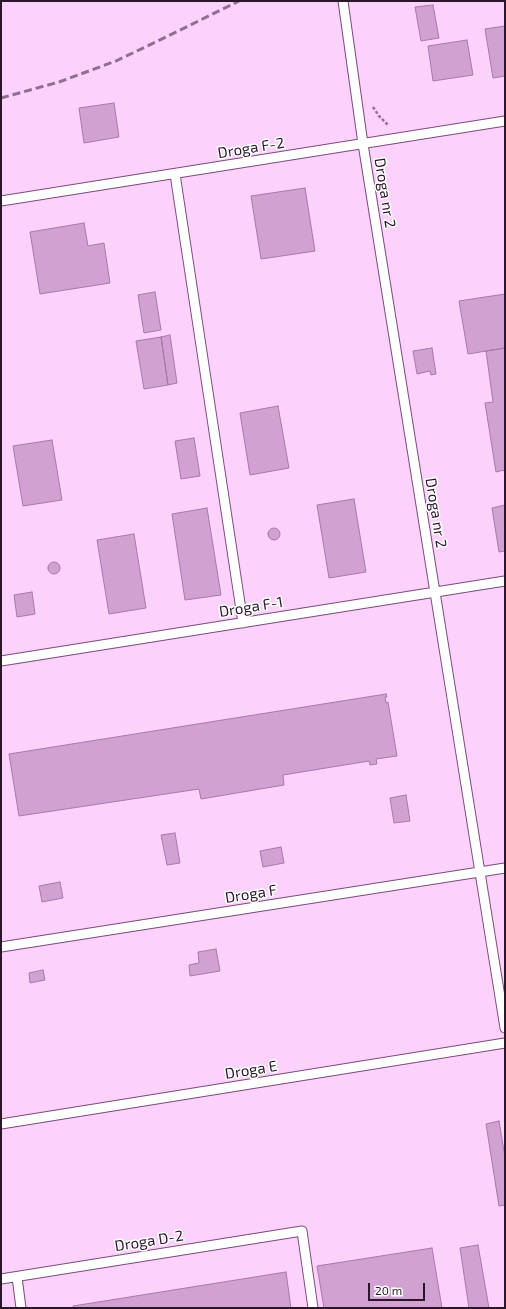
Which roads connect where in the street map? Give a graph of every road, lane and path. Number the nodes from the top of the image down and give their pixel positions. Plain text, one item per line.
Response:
1 (343, 1) edge
2 (505, 121) edge
3 (363, 144) junction
4 (175, 174) junction
5 (1, 201) edge
6 (505, 581) edge
7 (435, 592) junction
8 (243, 623) junction
9 (1, 661) edge
10 (505, 868) edge
11 (480, 872) junction
12 (1, 947) edge
13 (505, 1028) edge
14 (505, 1043) edge
15 (1, 1124) edge
16 (17, 1277) junction
17 (1, 1279) edge
18 (21, 1308) edge
19 (313, 1308) edge

1 - 3 lane, Droga nr 2
2 - 3 lane, Droga F-2
3 - 4 lane, Droga F-2
3 - 7 lane, Droga nr 2
4 - 5 lane, Droga F-2
4 - 8 lane
6 - 7 lane, Droga F-1
7 - 8 lane, Droga F-1
7 - 11 lane, Droga nr 2
8 - 9 lane, Droga F-1
10 - 11 lane, Droga F
11 - 12 lane, Droga F
11 - 13 lane, Droga nr 2
14 - 15 lane, Droga E
16 - 17 lane, Droga D-2
16 - 18 lane
16 - 19 lane, Droga D-2

